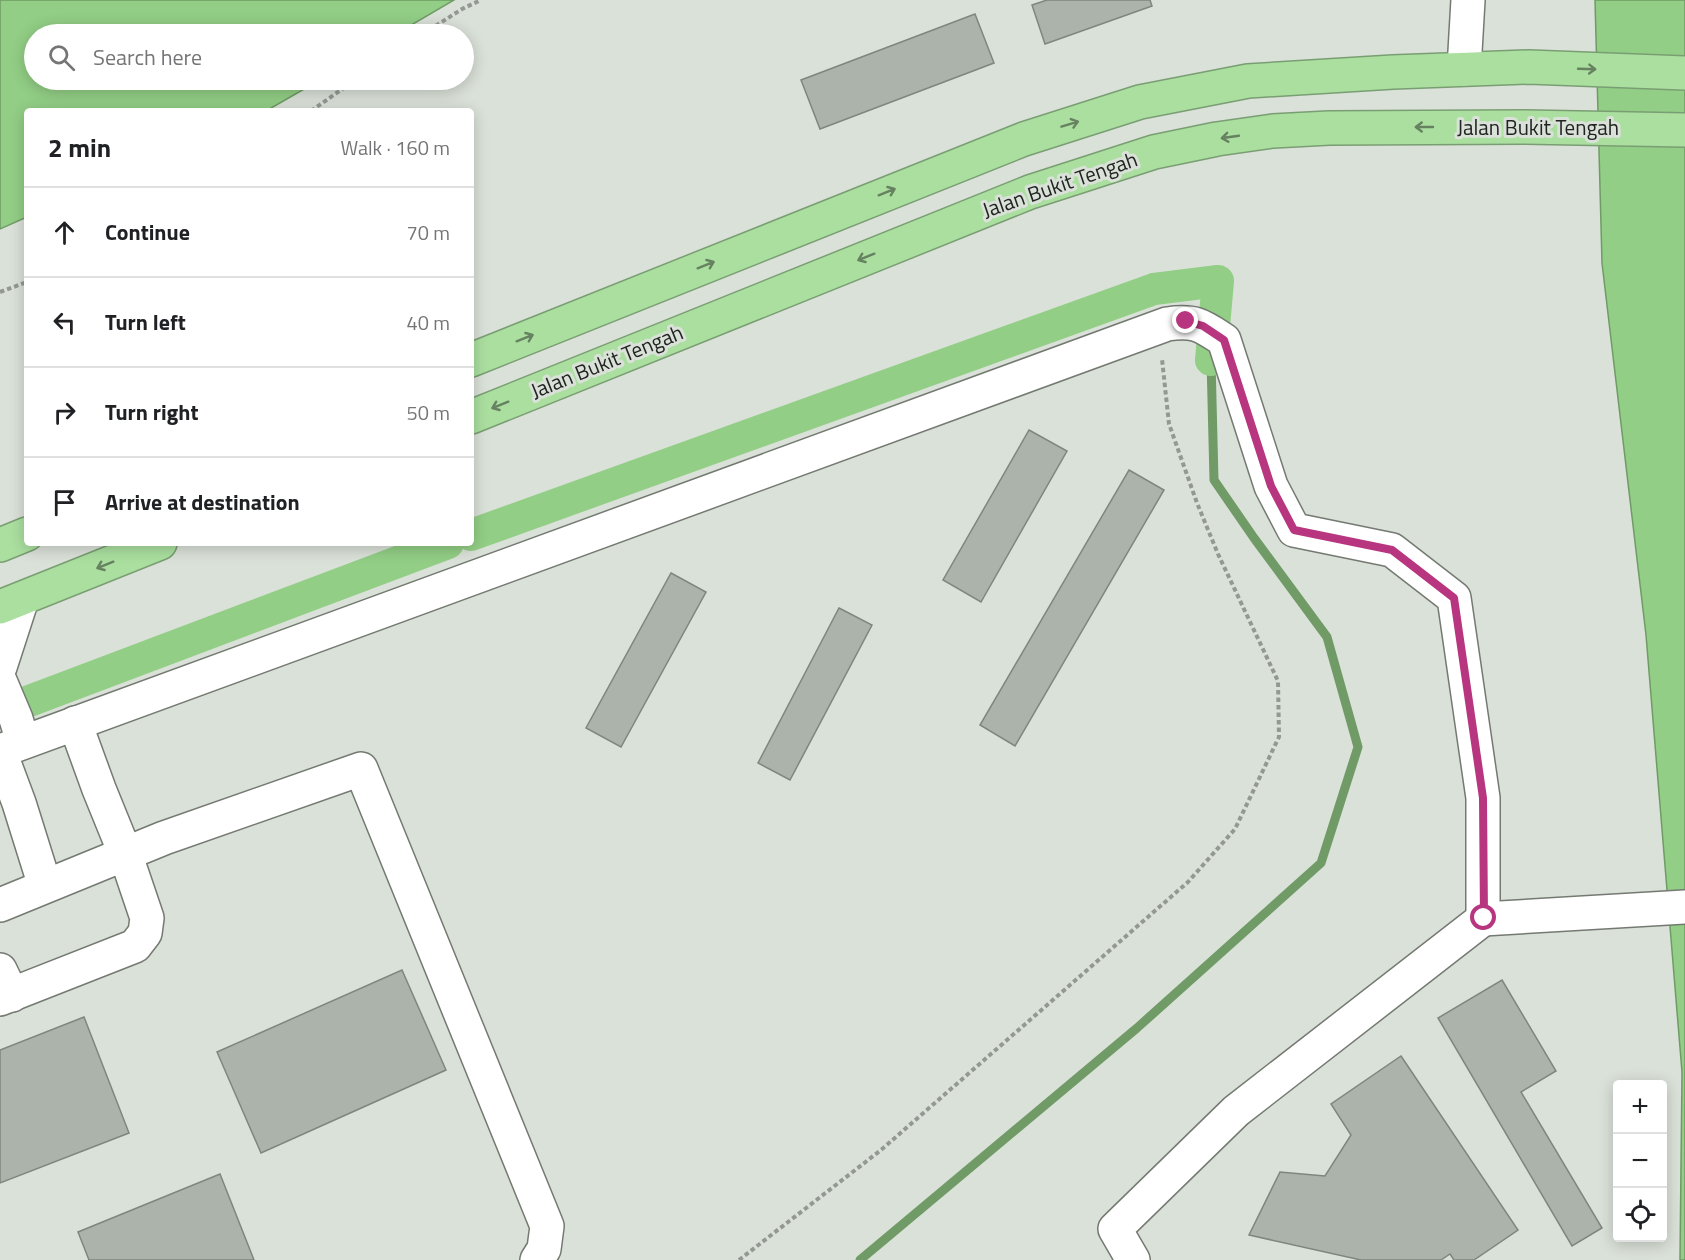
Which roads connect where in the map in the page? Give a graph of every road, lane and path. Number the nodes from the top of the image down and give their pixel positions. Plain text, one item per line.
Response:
1 (481, 0) edge
2 (1468, 0) edge
3 (439, 24) edge
4 (1464, 69) junction
5 (1685, 73) edge
6 (341, 90) edge
7 (315, 108) edge
8 (1685, 130) edge
9 (24, 283) edge
10 (0, 292) edge
11 (1159, 328) junction
12 (474, 359) edge
13 (474, 416) edge
14 (24, 535) edge
15 (0, 545) edge
16 (152, 546) edge
17 (11, 603) edge
18 (6, 714) edge
19 (75, 723) junction
20 (125, 853) junction
21 (45, 886) junction
22 (0, 905) edge
23 (1685, 907) edge
24 (1484, 918) junction
25 (4, 988) edge
26 (537, 1260) edge
27 (739, 1260) edge
28 (1133, 1260) edge

1 - 3 path
2 - 4 street
4 -> 5 highway
12 -> 4 highway
6 - 7 path
8 -> 13 highway, Jalan Bukit Tengah
9 - 10 path
11 - 19 street
11 - 24 street
11 - 27 path
14 - 15 highway
16 -> 17 highway
17 - 18 street
18 - 19 street
18 - 21 street
19 - 20 street
20 - 21 street
20 - 25 street
20 - 26 street
21 - 22 street
23 - 24 street
24 - 28 street

